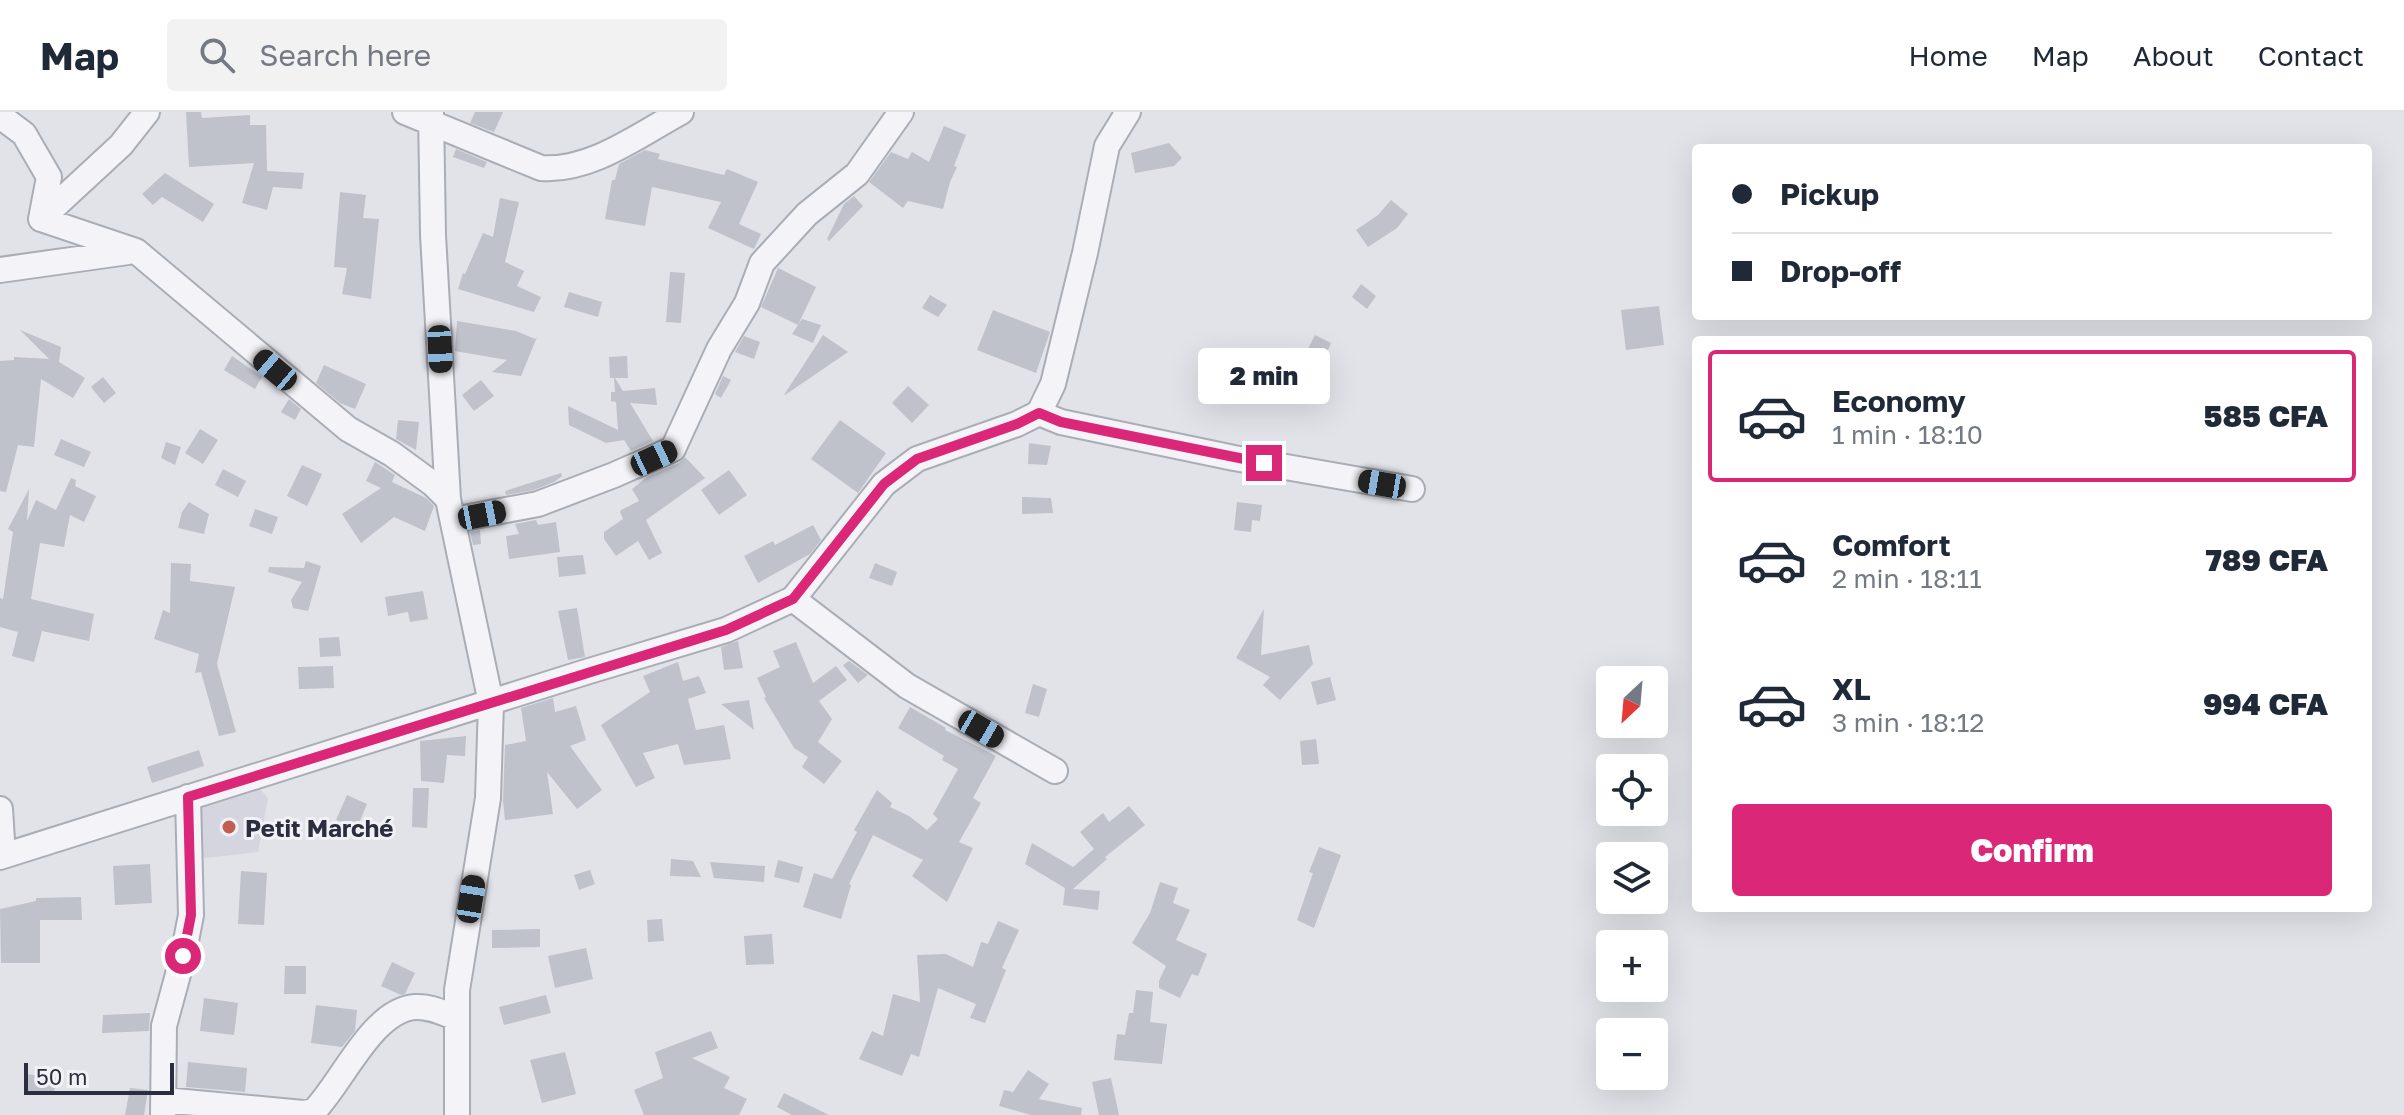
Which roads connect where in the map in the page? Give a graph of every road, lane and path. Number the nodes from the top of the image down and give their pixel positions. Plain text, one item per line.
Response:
1 (147, 112) edge
2 (405, 112) edge
3 (681, 112) edge
4 (901, 112) edge
5 (1128, 112) edge
6 (0, 116) edge
7 (431, 118) edge
8 (41, 219) junction
9 (136, 251) junction
10 (0, 270) edge
11 (1039, 413) junction
12 (1412, 489) dead end
13 (451, 510) junction
14 (793, 599) junction
15 (491, 703) junction
16 (1055, 771) dead end
17 (188, 797) junction
18 (0, 809) edge
19 (2, 857) edge
20 (457, 1018) junction
21 (164, 1108) edge
22 (303, 1114) edge
23 (457, 1115) edge

1 - 8 street
2 - 7 street
3 - 7 street
4 - 13 street
5 - 11 street
6 - 8 street
7 - 13 street
8 - 9 street
9 - 10 street
9 - 13 street
11 - 12 street
11 - 14 street
13 - 15 street
14 - 15 street
14 - 16 street
15 - 17 street
15 - 20 street
17 - 19 street
17 - 21 street
18 - 19 street
20 - 22 street
20 - 23 street
21 - 22 street

